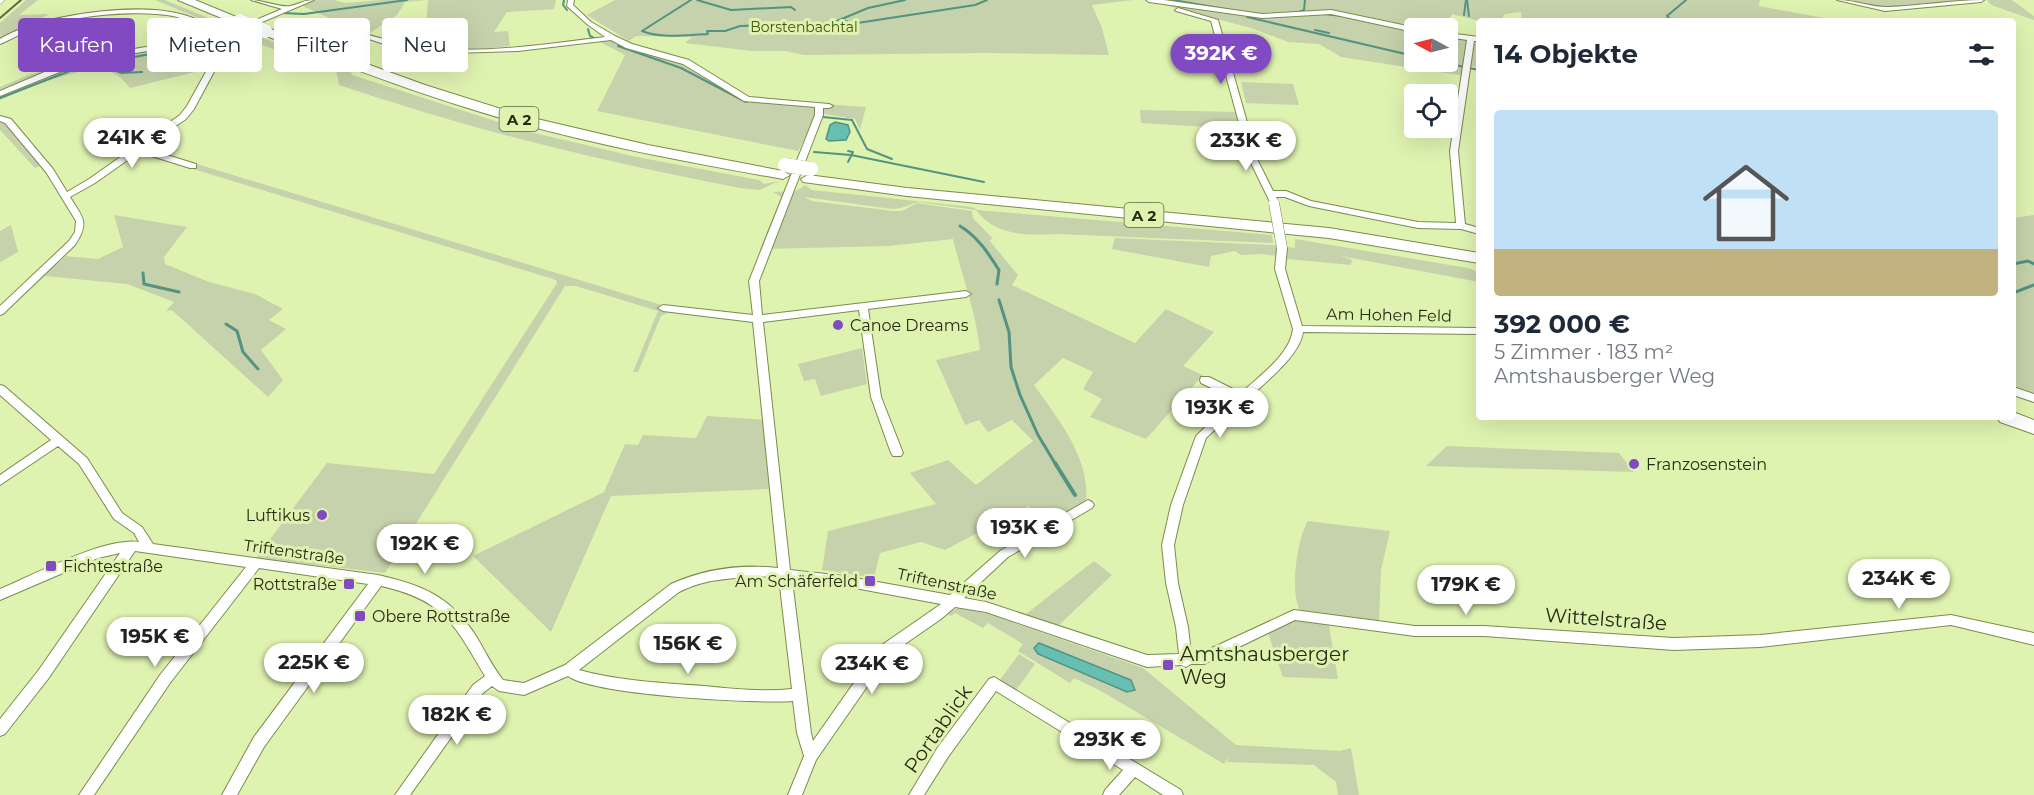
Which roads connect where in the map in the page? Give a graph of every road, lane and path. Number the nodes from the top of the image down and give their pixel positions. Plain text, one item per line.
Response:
1 (184, 0) edge
2 (212, 0) edge
3 (254, 0) edge
4 (311, 0) edge
5 (571, 0) edge
6 (1149, 0) edge
7 (1840, 0) edge
8 (1981, 0) edge
9 (289, 9) junction
10 (181, 18) edge
11 (262, 21) edge
12 (271, 27) junction
13 (1404, 28) edge
14 (1458, 37) edge
15 (370, 38) edge
16 (612, 38) junction
17 (1473, 40) edge
18 (0, 42) edge
19 (147, 50) edge
20 (208, 72) edge
21 (0, 94) edge
22 (0, 118) edge
23 (1222, 129) dead end
24 (1247, 133) junction
25 (138, 149) junction
26 (193, 166) dead end
27 (809, 174) junction
28 (65, 196) junction
29 (1272, 198) junction
30 (1461, 226) junction
31 (1476, 230) edge
32 (1476, 247) edge
33 (1476, 258) edge
34 (966, 294) dead end
35 (863, 306) junction
36 (663, 308) dead end
37 (0, 312) edge
38 (759, 319) junction
39 (1298, 329) junction
40 (1476, 331) edge
41 (1205, 380) dead end
42 (0, 389) edge
43 (2016, 392) edge
44 (2034, 398) edge
45 (1244, 399) junction
46 (2016, 407) edge
47 (2034, 414) edge
48 (2014, 420) edge
49 (2034, 427) edge
50 (58, 440) junction
51 (897, 453) dead end
52 (0, 481) edge
53 (1088, 505) dead end
54 (132, 546) junction
55 (148, 546) junction
56 (255, 564) junction
57 (786, 572) junction
58 (378, 580) junction
59 (0, 595) edge
60 (955, 600) junction
61 (2034, 639) edge
62 (1147, 661) joint
63 (1186, 661) junction
64 (570, 669) junction
65 (493, 677) junction
66 (799, 694) junction
67 (0, 730) edge
68 (811, 756) junction
69 (1133, 769) junction
70 (86, 795) edge
71 (229, 795) edge
72 (402, 795) edge
73 (795, 795) edge
74 (916, 795) edge
75 (1110, 795) edge
76 (1176, 795) edge

1 - 12 highway, A 2, bridge
2 - 12 highway, A 2
3 - 9 street
4 - 9 street
5 - 16 street
6 - 13 street
6 - 24 street
7 - 8 street
9 - 11 street
10 - 18 street
12 - 27 highway, A 2
14 - 17 street
15 - 16 street
16 - 38 street
17 - 30 street
19 - 21 street
20 - 25 street
22 - 28 street
23 - 24 street
24 - 29 street
25 - 26 street
25 - 28 street
27 - 32 highway, A 2
27 - 33 highway, A 2
28 - 37 street
29 - 30 street
29 - 39 street, bridge
30 - 31 street
34 - 35 street
35 - 38 street
35 - 51 street
36 - 38 street
38 - 57 street
39 - 40 street, Am Hohen Feld
39 - 45 street
41 - 45 street
42 - 50 street
43 - 44 street
45 - 63 street
46 - 47 highway
48 - 49 highway
50 - 52 street
50 - 55 street
53 - 60 street
54 - 55 street, Triftenstraße
54 - 59 street, Triftenstraße
54 - 67 street
55 - 56 street, Triftenstraße
56 - 58 street, Triftenstraße
56 - 70 street
57 - 60 street, Triftenstraße
57 - 64 street, Triftenstraße
57 - 66 street
58 - 65 street, Triftenstraße
58 - 71 street
60 - 62 street, Triftenstraße
60 - 68 street
61 - 63 street, Wittelstraße
62 - 63 street, Wittelstraße
64 - 65 street, Triftenstraße
64 - 66 street
65 - 72 street
66 - 68 street
68 - 73 street
69 - 74 street, Portablick
69 - 75 street
69 - 76 street, Portablick

